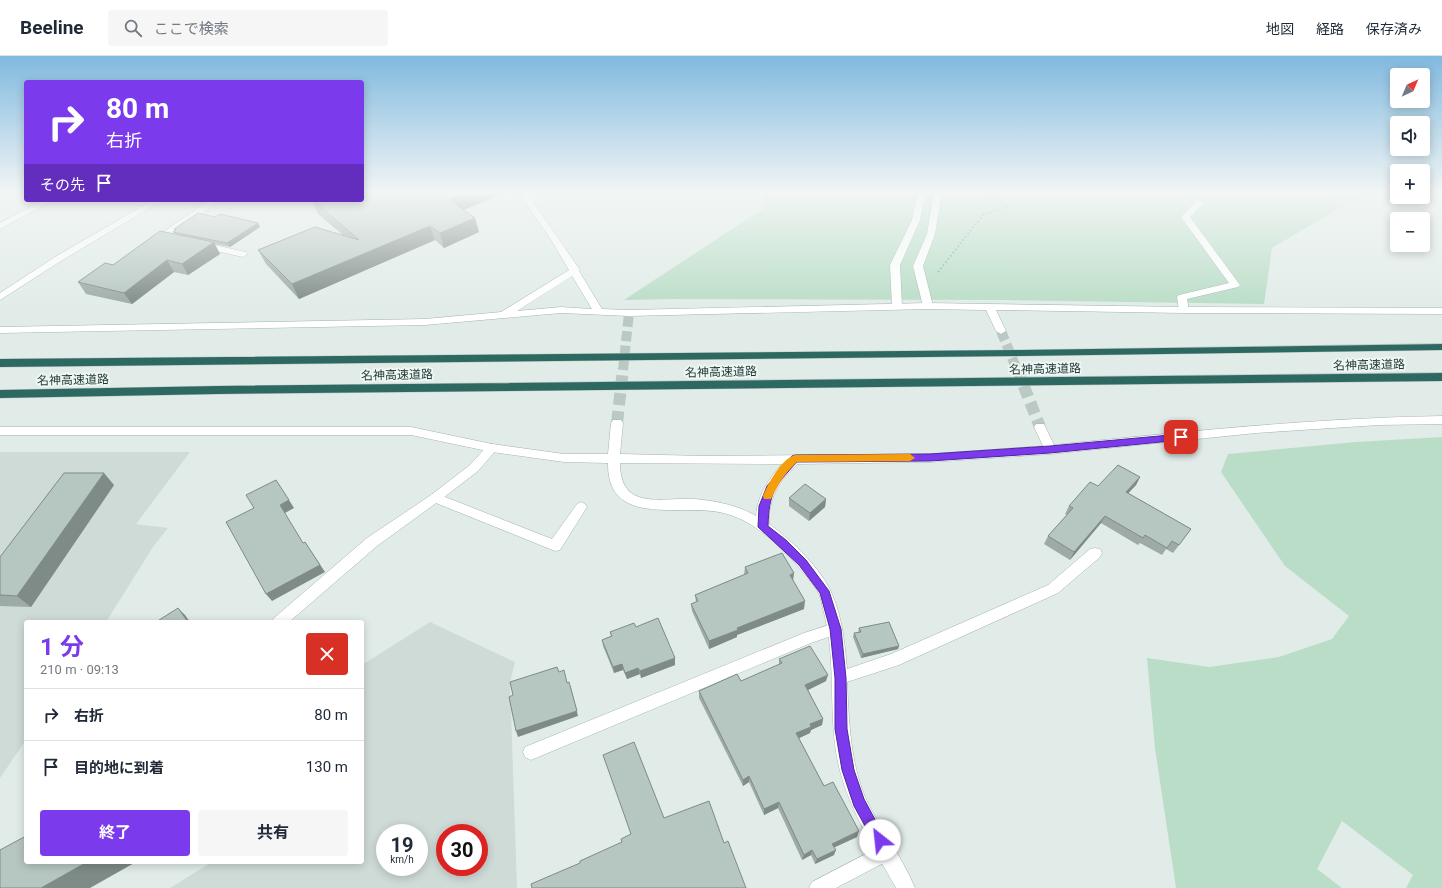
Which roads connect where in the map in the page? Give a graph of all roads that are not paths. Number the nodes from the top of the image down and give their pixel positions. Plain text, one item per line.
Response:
1 (106, 231) edge
2 (171, 231) edge
3 (548, 231) edge
4 (911, 231) edge
5 (931, 231) edge
6 (1195, 231) edge
7 (177, 240) edge
8 (191, 243) edge
9 (243, 254) dead end
10 (575, 270) junction
11 (0, 297) edge
12 (897, 306) junction
13 (928, 306) junction
14 (990, 308) junction
15 (1184, 310) junction
16 (1442, 311) edge
17 (600, 312) junction
18 (502, 316) junction
19 (0, 330) edge
20 (1001, 331) tunnel mouth
21 (1442, 347) edge
22 (0, 363) edge
23 (1442, 378) edge
24 (0, 394) edge
25 (1442, 420) edge
26 (617, 422) tunnel mouth
27 (1040, 427) tunnel mouth
28 (0, 431) edge
29 (492, 448) junction
30 (1050, 450) junction
31 (615, 458) junction
32 (795, 458) junction
33 (435, 498) junction
34 (581, 507) dead end
35 (763, 527) junction
36 (1095, 553) dead end
37 (281, 620) edge
38 (835, 629) junction
39 (840, 678) junction
40 (531, 752) dead end
41 (887, 852) junction
42 (818, 888) edge
43 (906, 888) edge

1 - 11 street
2 - 7 street
3 - 10 street
4 - 12 street
5 - 13 street
6 - 15 street
8 - 9 street
10 - 17 street
10 - 18 street
12 - 13 street
12 - 17 street
13 - 14 street
14 - 15 street
14 - 20 street
15 - 16 street
17 - 18 street
18 - 19 street
21 - 22 highway, 名神高速道路
23 - 24 highway, 名神高速道路
25 - 30 street
26 - 31 street
27 - 30 street
28 - 29 street
29 - 31 street
29 - 33 street
30 - 32 street
31 - 32 street
31 - 35 street
32 - 35 street
33 - 34 street
33 - 37 street
35 - 38 street
36 - 39 street
38 - 39 street
38 - 40 street
39 - 41 street
41 - 42 street
41 - 43 street

